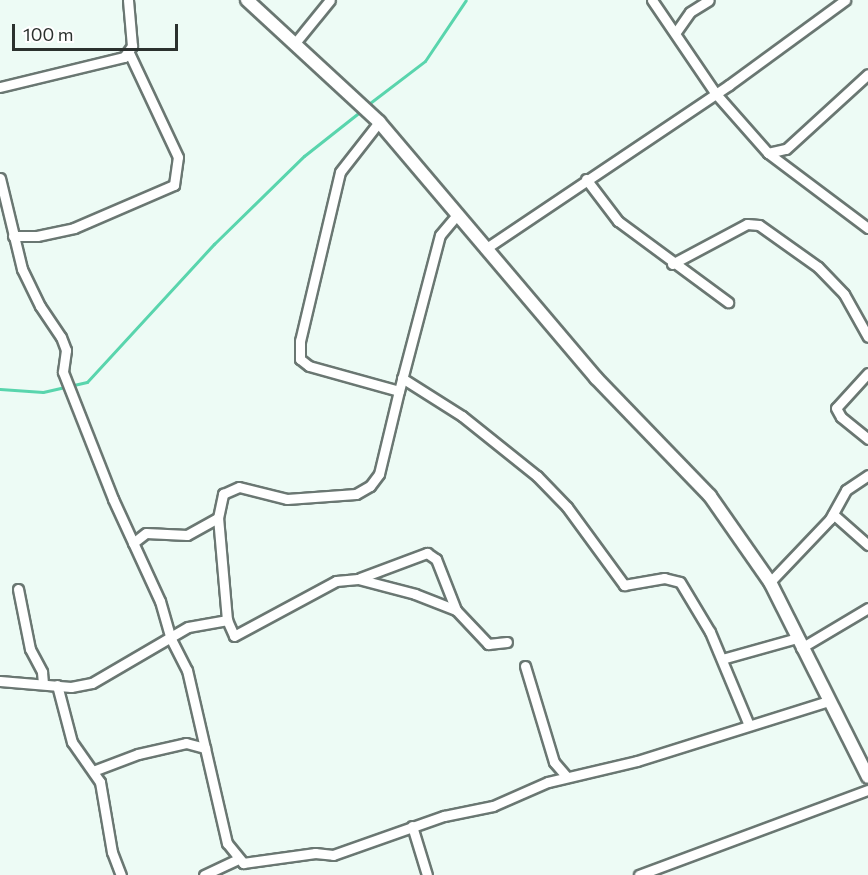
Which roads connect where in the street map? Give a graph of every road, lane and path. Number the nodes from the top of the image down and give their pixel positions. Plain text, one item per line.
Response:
1 (128, 0) edge
2 (247, 0) edge
3 (330, 0) edge
4 (652, 0) edge
5 (709, 0) edge
6 (845, 0) edge
7 (676, 32) junction
8 (296, 43) junction
9 (129, 53) junction
10 (868, 74) edge
11 (0, 87) edge
12 (716, 94) junction
13 (375, 118) junction
14 (768, 153) junction
15 (0, 178) edge
16 (586, 178) junction
17 (457, 215) junction
18 (11, 225) junction
19 (0, 227) edge
20 (868, 228) edge
21 (13, 236) junction
22 (485, 249) junction
23 (672, 264) junction
24 (728, 302) dead end
25 (868, 337) edge
26 (868, 373) edge
27 (402, 378) junction
28 (399, 391) junction
29 (868, 439) edge
30 (868, 475) edge
31 (832, 514) junction
32 (218, 518) junction
33 (133, 543) junction
34 (868, 545) edge
35 (358, 579) junction
36 (770, 582) junction
37 (18, 589) dead end
38 (868, 608) edge
39 (456, 609) junction
40 (227, 620) junction
41 (170, 637) junction
42 (507, 642) dead end
43 (799, 643) junction
44 (722, 659) junction
45 (525, 666) dead end
46 (0, 681) edge
47 (43, 683) junction
48 (57, 685) junction
49 (829, 701) junction
50 (748, 723) junction
51 (205, 748) junction
52 (93, 771) junction
53 (567, 777) junction
54 (868, 777) edge
55 (868, 790) edge
56 (412, 826) junction
57 (238, 859) junction
58 (121, 875) edge
59 (204, 875) edge
60 (427, 875) edge
61 (639, 875) edge

1 - 9 street
2 - 8 street
3 - 8 street
4 - 7 street
5 - 7 street
6 - 12 street
7 - 12 street
8 - 13 street
9 - 11 street
9 - 21 street
10 - 14 street
12 - 14 street
12 - 16 street
13 - 17 street
13 - 28 street
14 - 20 street
15 - 18 street
16 - 22 street
16 - 23 street
17 - 22 street
17 - 27 street
18 - 19 street
18 - 21 street
21 - 33 street
22 - 36 street
23 - 24 street
23 - 25 street
26 - 29 street
27 - 28 street
27 - 44 street
28 - 32 street
30 - 31 street
31 - 34 street
31 - 36 street
32 - 33 street
32 - 40 street
33 - 41 street
35 - 39 street
35 - 39 street
35 - 40 street
36 - 43 street
37 - 47 street
38 - 43 street
39 - 42 street
40 - 41 street
41 - 48 street
41 - 51 street
43 - 44 street
43 - 49 street
44 - 50 street
45 - 53 street
46 - 47 street
47 - 48 street
48 - 52 street
49 - 50 street
49 - 54 street
50 - 53 street
51 - 52 street
51 - 57 street
52 - 58 street
53 - 56 street
55 - 61 street
56 - 57 street
56 - 60 street
57 - 59 street

